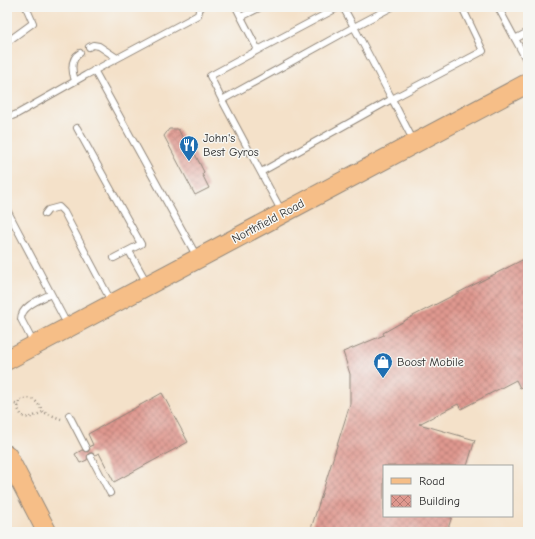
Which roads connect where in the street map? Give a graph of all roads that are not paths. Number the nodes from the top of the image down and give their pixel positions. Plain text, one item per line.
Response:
1 (26, 7) edge
2 (200, 7) edge
3 (236, 7) edge
4 (261, 7) edge
5 (338, 7) edge
6 (343, 7) edge
7 (392, 7) edge
8 (462, 7) edge
9 (498, 7) edge
10 (241, 17) junction
11 (354, 27) junction
12 (528, 32) edge
13 (515, 39) junction
14 (7, 42) edge
15 (89, 47) dead end
16 (258, 50) junction
17 (80, 53) dead end
18 (117, 58) junction
19 (528, 64) edge
20 (94, 70) junction
21 (75, 82) junction
22 (528, 83) edge
23 (392, 99) junction
24 (222, 100) junction
25 (7, 118) edge
26 (77, 128) dead end
27 (414, 143) junction
28 (261, 172) junction
29 (7, 210) edge
30 (45, 214) dead end
31 (283, 214) junction
32 (129, 250) junction
33 (114, 258) dead end
34 (198, 258) junction
35 (147, 285) junction
36 (51, 294) junction
37 (113, 304) junction
38 (68, 327) junction
39 (34, 345) junction
40 (7, 360) edge
41 (69, 415) dead end
42 (86, 448) dead end
43 (7, 455) edge
44 (91, 457) dead end
45 (110, 493) dead end
46 (47, 532) edge

1 - 14 lane
2 - 18 lane
3 - 10 lane
4 - 10 lane
5 - 16 lane
6 - 11 lane
7 - 11 lane
8 - 23 lane
9 - 13 lane
10 - 16 lane
11 - 23 lane
11 - 24 lane
12 - 13 lane
13 - 19 lane
15 - 18 lane
16 - 24 lane
17 - 21 lane
18 - 20 lane
20 - 21 lane
20 - 34 lane
21 - 25 lane
22 - 27 main road, Northfield Road
23 - 27 lane
23 - 28 lane
24 - 28 lane
26 - 32 lane
27 - 31 main road, Northfield Road
28 - 31 lane
29 - 36 lane
30 - 37 lane
31 - 34 main road, Northfield Road
32 - 33 lane
32 - 35 lane
34 - 35 main road, Northfield Road
35 - 37 main road, Northfield Road
36 - 38 lane
36 - 39 lane
37 - 38 main road, Northfield Road
38 - 39 main road, Northfield Road
39 - 40 main road, Northfield Road
41 - 42 lane
43 - 46 main road
44 - 45 lane

